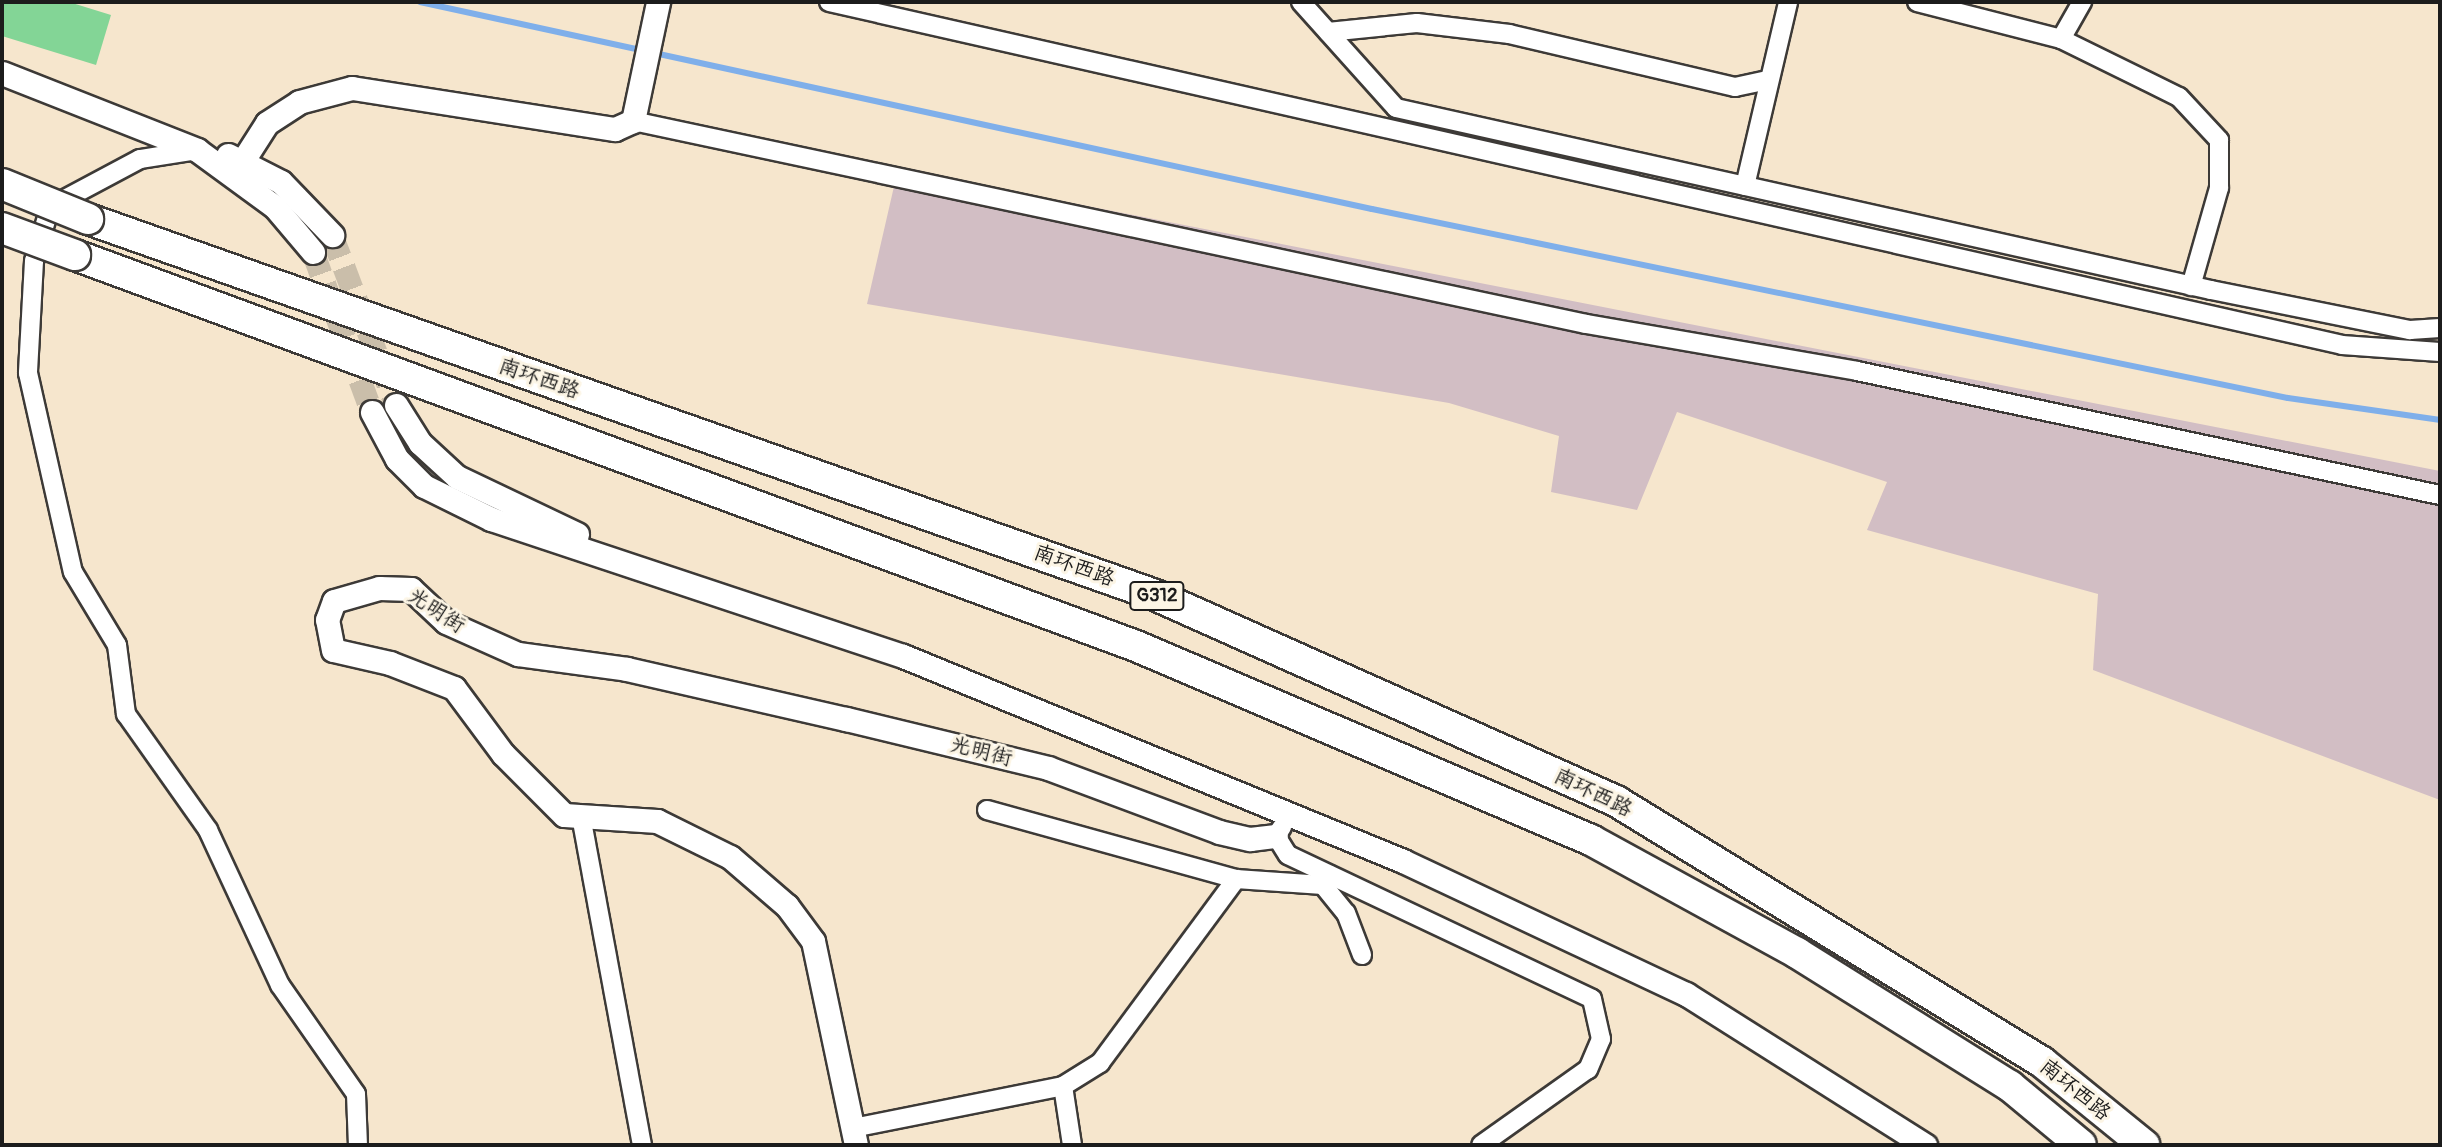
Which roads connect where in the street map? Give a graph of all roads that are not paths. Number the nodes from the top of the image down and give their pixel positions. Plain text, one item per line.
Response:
1 (659, 2) edge
2 (829, 2) edge
3 (1301, 2) edge
4 (1788, 2) edge
5 (1917, 2) edge
6 (2082, 2) edge
7 (1328, 32) junction
8 (2062, 39) junction
9 (2, 73) edge
10 (1767, 80) junction
11 (635, 113) junction
12 (197, 150) junction
13 (239, 165) junction
14 (2, 184) edge
15 (1745, 186) junction
16 (2, 228) edge
17 (332, 235) tunnel mouth
18 (313, 252) tunnel mouth
19 (2191, 286) junction
20 (2440, 328) edge
21 (2440, 352) edge
22 (396, 405) tunnel mouth
23 (372, 412) tunnel mouth
24 (2440, 495) edge
25 (718, 596) junction
26 (987, 810) dead end
27 (1289, 815) junction
28 (582, 816) junction
29 (1276, 836) junction
30 (1236, 879) junction
31 (1326, 880) junction
32 (1362, 955) dead end
33 (1063, 1086) junction
34 (855, 1136) edge
35 (358, 1145) edge
36 (642, 1145) edge
37 (1072, 1145) edge
38 (1481, 1145) edge
39 (1925, 1145) edge
40 (2081, 1145) edge
41 (2144, 1145) edge

1 - 11 street
2 - 21 street
3 - 7 street
4 - 10 street
5 - 8 street
6 - 8 street
7 - 10 street
7 - 15 street
8 - 19 street
9 - 12 street
10 - 15 street
11 - 13 street
11 - 24 street
12 - 13 street
12 - 35 street
13 - 17 street
13 - 18 street
14 - 41 highway, 南环西路 / G312, bridge
15 - 19 street
16 - 40 highway, 南环西路 / G312, bridge
19 - 20 street
22 - 25 street
23 - 25 street
25 - 27 street
26 - 30 street
27 - 29 street
27 - 39 street
28 - 29 street, 光明街
28 - 34 street, 光明街
28 - 36 street
29 - 31 street
30 - 31 street
30 - 33 street
31 - 32 street
31 - 38 street
33 - 34 street
33 - 37 street

